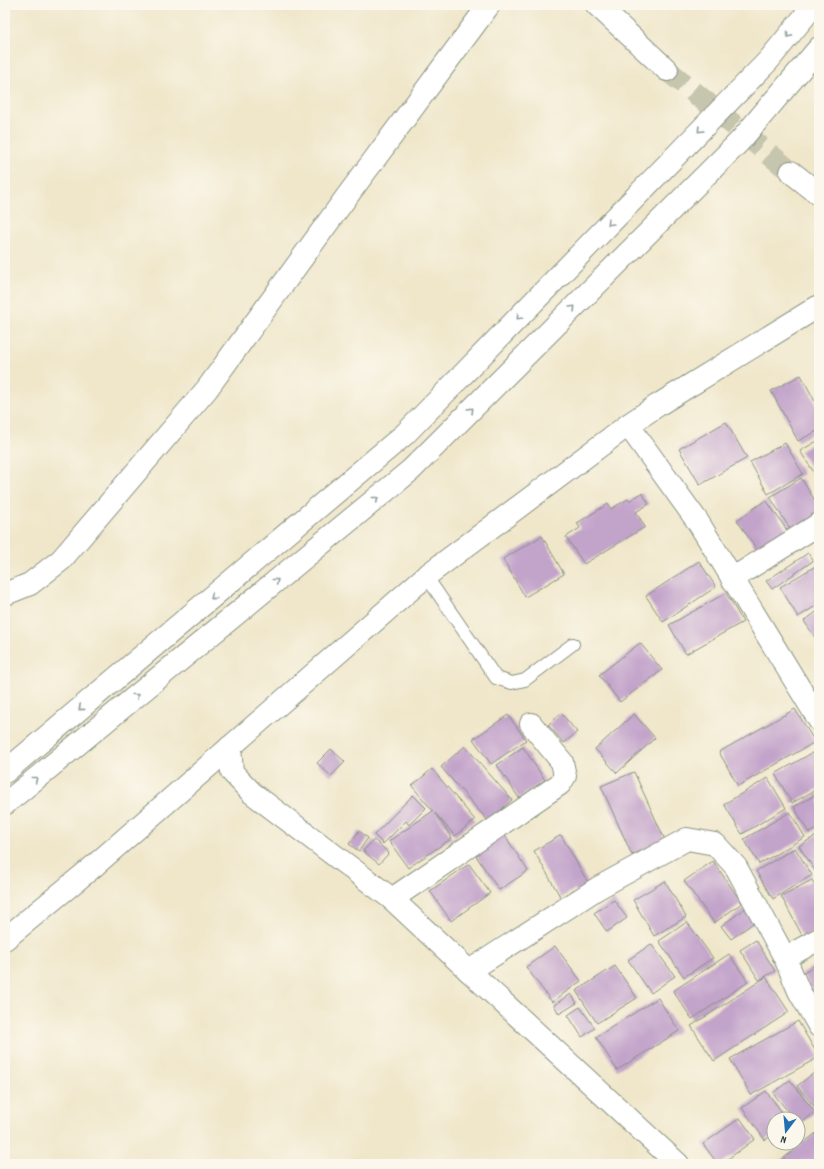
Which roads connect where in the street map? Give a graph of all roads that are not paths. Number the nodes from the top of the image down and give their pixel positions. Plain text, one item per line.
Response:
1 (489, 5) edge
2 (597, 5) edge
3 (814, 5) edge
4 (819, 48) edge
5 (667, 70) tunnel mouth
6 (791, 172) tunnel mouth
7 (819, 194) edge
8 (819, 306) edge
9 (628, 425) junction
10 (819, 524) edge
11 (426, 576) junction
12 (732, 579) junction
13 (5, 594) edge
14 (573, 644) dead end
15 (819, 720) edge
16 (531, 724) dead end
17 (230, 747) junction
18 (5, 772) edge
19 (5, 804) edge
20 (392, 899) junction
21 (5, 939) edge
22 (819, 939) edge
23 (785, 958) junction
24 (469, 971) junction
25 (819, 1026) edge
26 (678, 1164) edge

1 - 13 main road
2 - 5 main road
3 -> 18 main road
19 -> 4 main road
6 - 7 main road
8 - 9 main road
9 - 11 main road
9 - 12 main road
10 - 12 main road
11 - 14 lane
11 - 17 main road
12 - 15 main road
16 - 20 main road
17 - 20 main road
17 - 21 main road
20 - 24 main road
22 - 23 main road
23 - 24 main road
23 - 25 main road
24 - 26 main road

